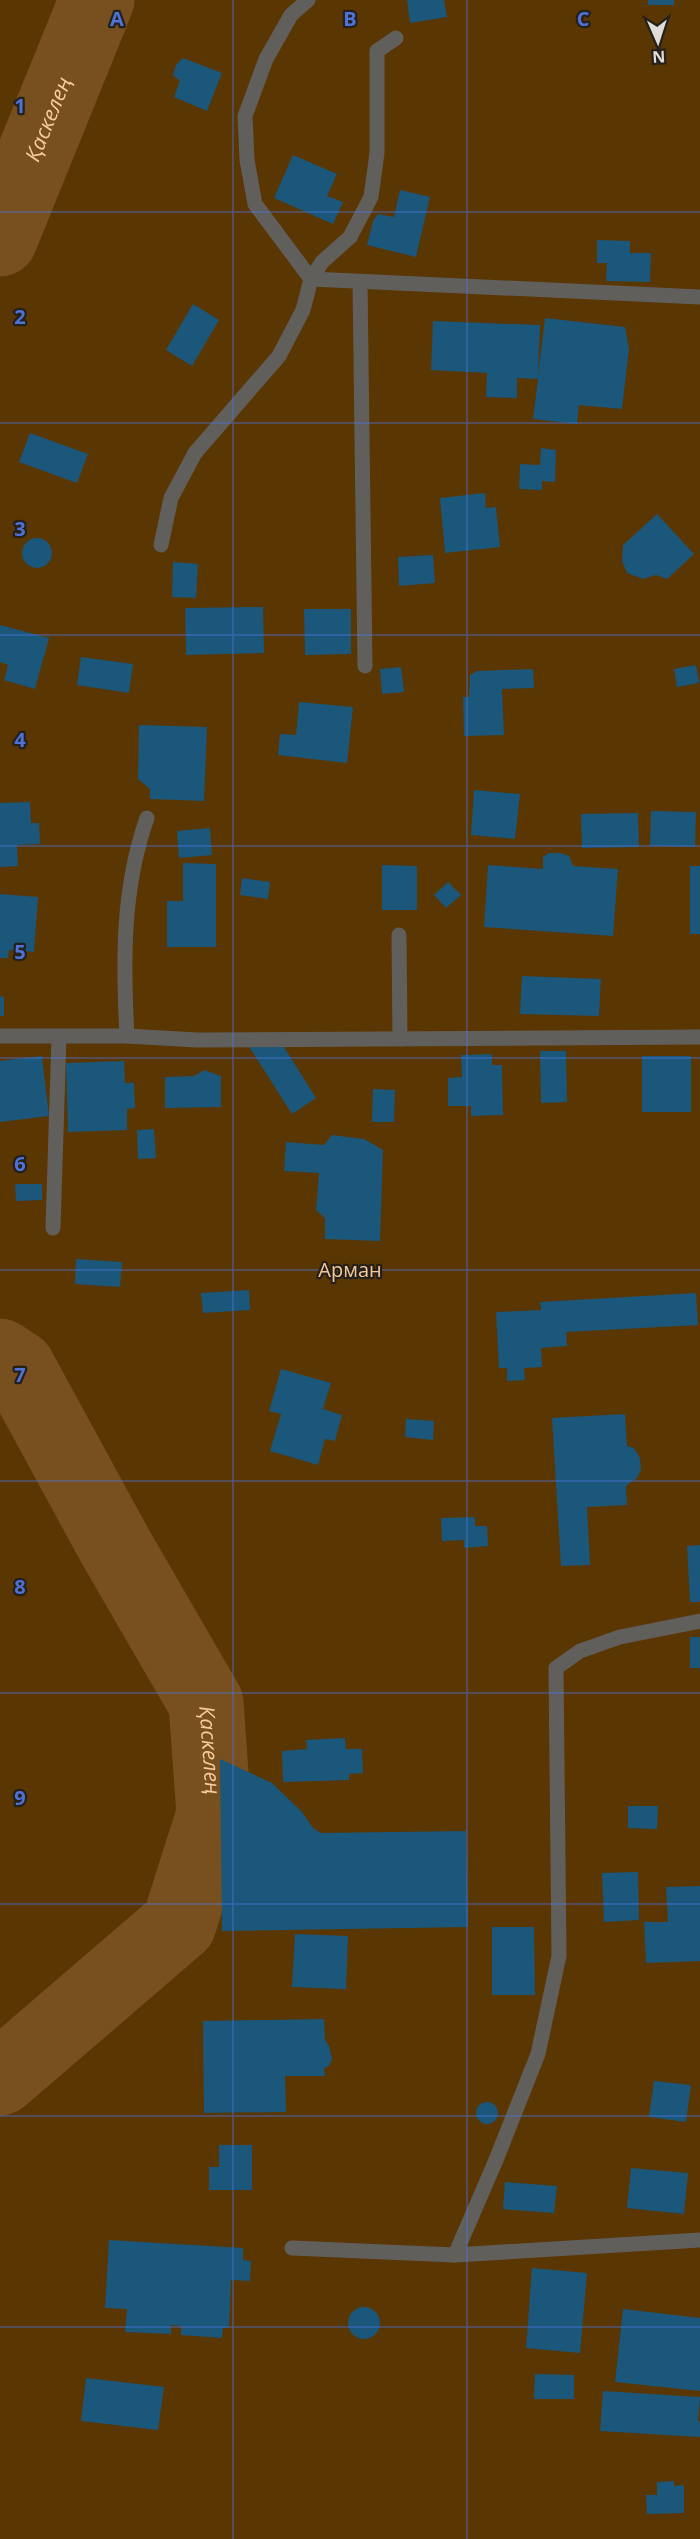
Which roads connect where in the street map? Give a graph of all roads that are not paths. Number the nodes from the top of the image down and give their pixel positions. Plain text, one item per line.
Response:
1 (308, 0) edge
2 (396, 38) dead end
3 (311, 279) junction
4 (360, 282) junction
5 (700, 297) edge
6 (161, 545) dead end
7 (365, 666) dead end
8 (147, 818) dead end
9 (399, 935) dead end
10 (0, 1036) edge
11 (58, 1036) junction
12 (127, 1036) junction
13 (700, 1037) edge
14 (400, 1039) junction
15 (53, 1228) dead end
16 (700, 1621) edge
17 (700, 2240) edge
18 (292, 2248) dead end
19 (454, 2255) junction

1 - 3 street
2 - 3 street
3 - 4 street
3 - 6 street
4 - 5 street
4 - 7 street
8 - 12 street
9 - 14 street
10 - 11 street
11 - 12 street
11 - 15 street
12 - 14 street
13 - 14 street
16 - 19 street
17 - 19 street
18 - 19 street

